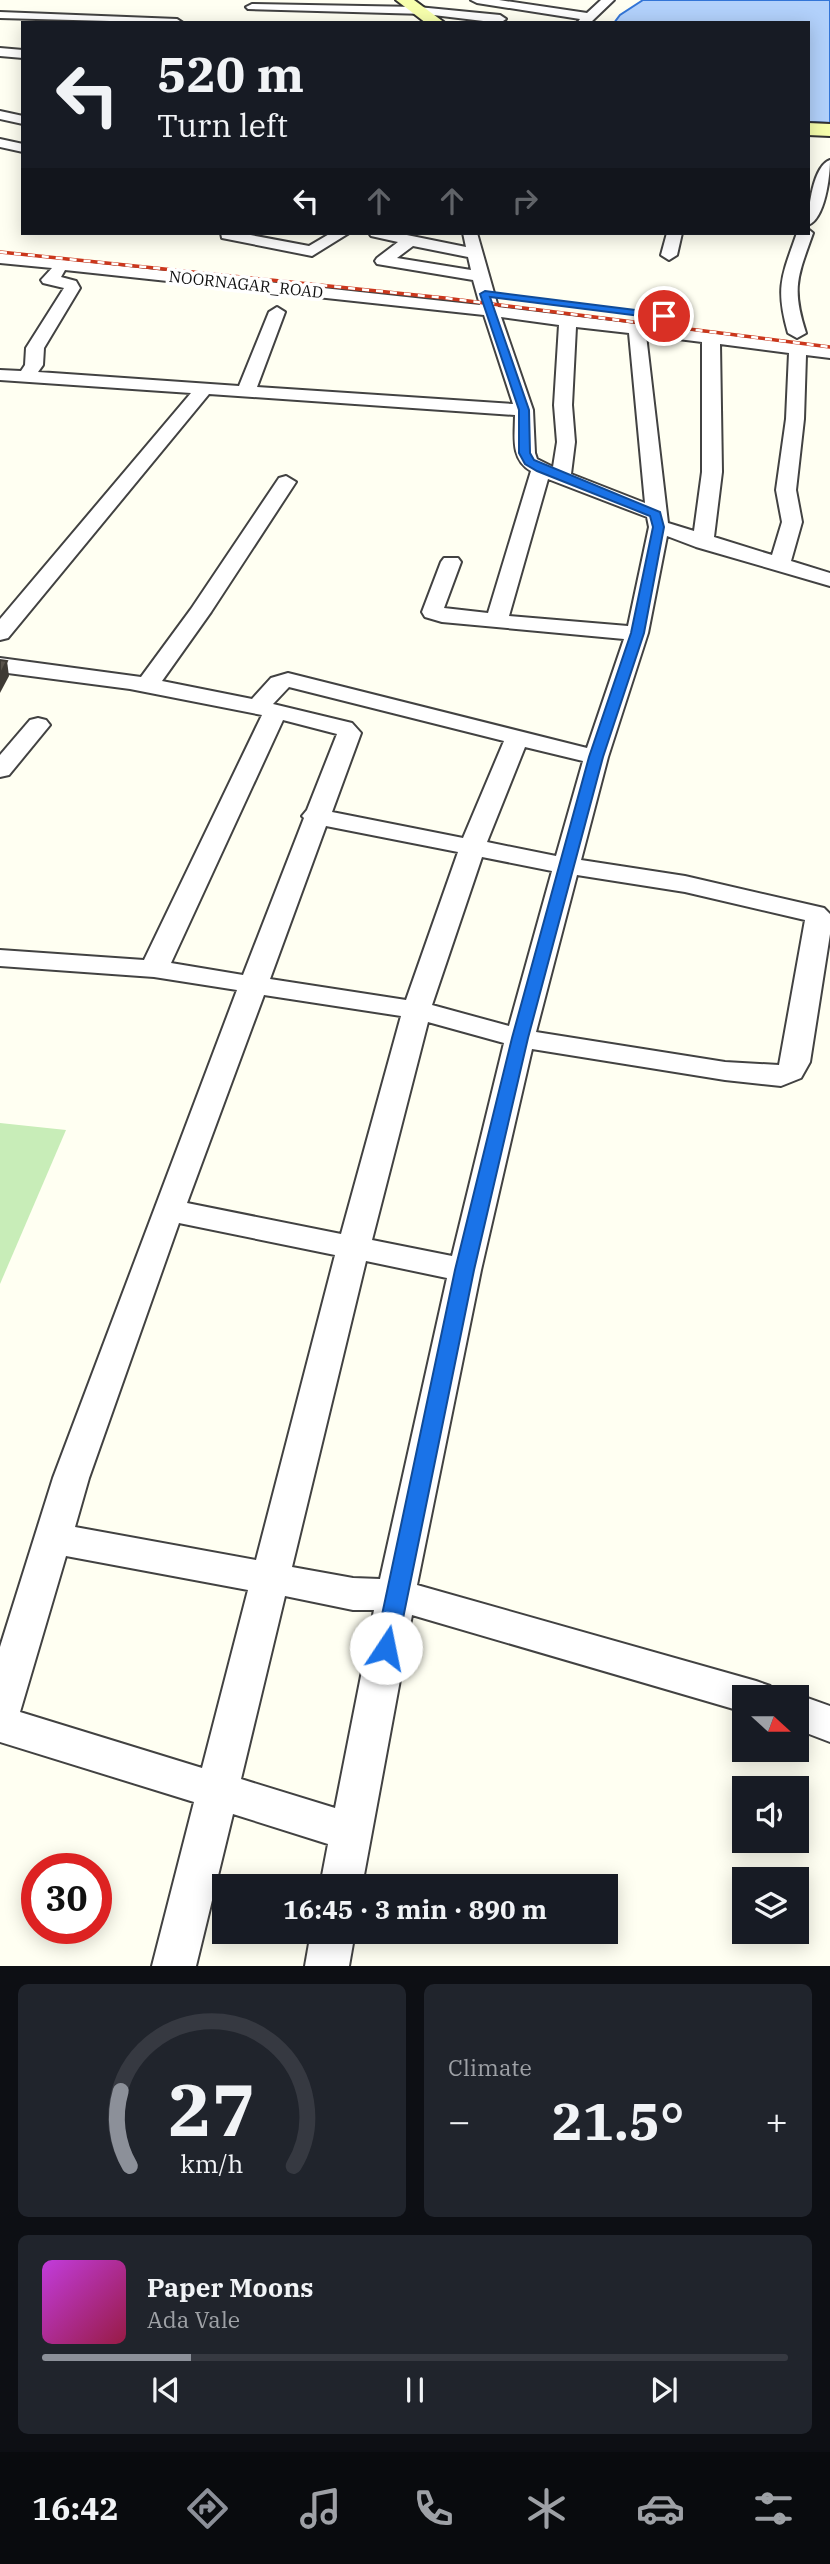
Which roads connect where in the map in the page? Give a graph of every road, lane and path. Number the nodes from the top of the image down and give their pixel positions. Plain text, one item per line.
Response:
1 (261, 0) edge
2 (316, 0) edge
3 (477, 0) edge
4 (600, 2) edge
5 (413, 6) edge
6 (0, 15) edge
7 (585, 20) edge
8 (133, 21) edge
9 (434, 21) edge
10 (511, 21) dead end
11 (0, 40) edge
12 (21, 41) edge
13 (0, 51) edge
14 (21, 54) edge
15 (0, 115) edge
16 (21, 120) edge
17 (810, 129) edge
18 (830, 130) edge
19 (0, 143) edge
20 (21, 148) edge
21 (830, 163) edge
22 (810, 216) edge
23 (228, 235) edge
24 (338, 235) edge
25 (386, 235) edge
26 (470, 235) edge
27 (674, 235) edge
28 (804, 235) edge
29 (411, 240) junction
30 (0, 243) edge
31 (82, 251) junction
32 (475, 254) junction
33 (669, 256) dead end
34 (0, 258) edge
35 (65, 265) junction
36 (274, 271) dead end
37 (337, 278) dead end
38 (486, 294) junction
39 (277, 312) dead end
40 (568, 322) junction
41 (638, 331) junction
42 (830, 337) edge
43 (711, 338) junction
44 (797, 341) junction
45 (830, 353) edge
46 (0, 375) edge
47 (26, 376) junction
48 (205, 388) junction
49 (246, 391) junction
50 (524, 410) junction
51 (541, 469) junction
52 (561, 477) junction
53 (286, 482) dead end
54 (657, 521) junction
55 (703, 543) junction
56 (451, 562) dead end
57 (780, 565) junction
58 (830, 580) edge
59 (0, 604) edge
60 (25, 606) junction
61 (497, 621) junction
62 (0, 633) edge
63 (638, 633) junction
64 (0, 664) edge
65 (147, 685) junction
66 (267, 709) junction
67 (38, 726) dead end
68 (517, 738) junction
69 (596, 757) junction
70 (0, 770) edge
71 (315, 816) junction
72 (471, 846) junction
73 (567, 866) junction
74 (0, 958) edge
75 (154, 969) junction
76 (251, 986) junction
77 (416, 1010) junction
78 (520, 1038) junction
79 (168, 1210) junction
80 (353, 1247) junction
81 (465, 1270) junction
82 (55, 1539) junction
83 (270, 1577) junction
84 (396, 1595) junction
85 (732, 1691) edge
86 (0, 1711) edge
87 (809, 1716) edge
88 (0, 1724) edge
89 (830, 1724) edge
90 (217, 1792) junction
91 (352, 1832) junction
92 (343, 1874) edge
93 (331, 1944) edge
94 (174, 1965) edge
95 (327, 1965) edge

1 - 5 street
2 - 5 street
3 - 7 street
4 - 7 street
5 - 9 street
5 - 10 street
6 - 8 street
11 - 12 street
13 - 14 street
15 - 16 street
17 - 18 street
19 - 20 street
21 - 22 street
23 - 24 street
25 - 29 street
26 - 32 street
27 - 33 street
28 - 44 street
29 - 32 street
29 - 38 street
30 - 31 street
31 - 35 street
31 - 36 street
32 - 38 street
34 - 35 street, NOORNAGAR_ROAD
35 - 38 street, NOORNAGAR_ROAD
35 - 47 street
37 - 38 street
38 - 40 street
38 - 44 street
38 - 50 street
39 - 49 street
40 - 41 street
40 - 52 street
41 - 43 street
41 - 54 street
42 - 44 street
43 - 44 street
43 - 55 street
44 - 45 street
44 - 57 street
46 - 47 street
47 - 48 street
48 - 49 street
48 - 60 street
49 - 50 street
50 - 51 street
51 - 52 street
51 - 61 street
52 - 54 street
53 - 65 street
54 - 55 street
54 - 63 street
55 - 57 street
56 - 61 street
57 - 58 street
59 - 60 street
60 - 62 street
61 - 63 street
63 - 69 street
64 - 65 street
65 - 66 street
66 - 68 street
66 - 71 street
66 - 75 street
67 - 70 street
68 - 69 street
68 - 72 street
69 - 73 street
71 - 72 street
71 - 76 street
72 - 73 street
72 - 77 street
73 - 78 street
73 - 78 street
74 - 75 street
75 - 76 street
76 - 77 street
76 - 79 street
77 - 78 street
77 - 80 street
78 - 81 street
79 - 80 street
79 - 82 street
80 - 81 street
80 - 83 street
81 - 84 street
82 - 83 street
82 - 86 street
83 - 84 street
83 - 90 street
84 - 85 street
84 - 91 street
87 - 89 street
88 - 90 street
90 - 91 street
90 - 94 street
91 - 92 street
93 - 95 street

